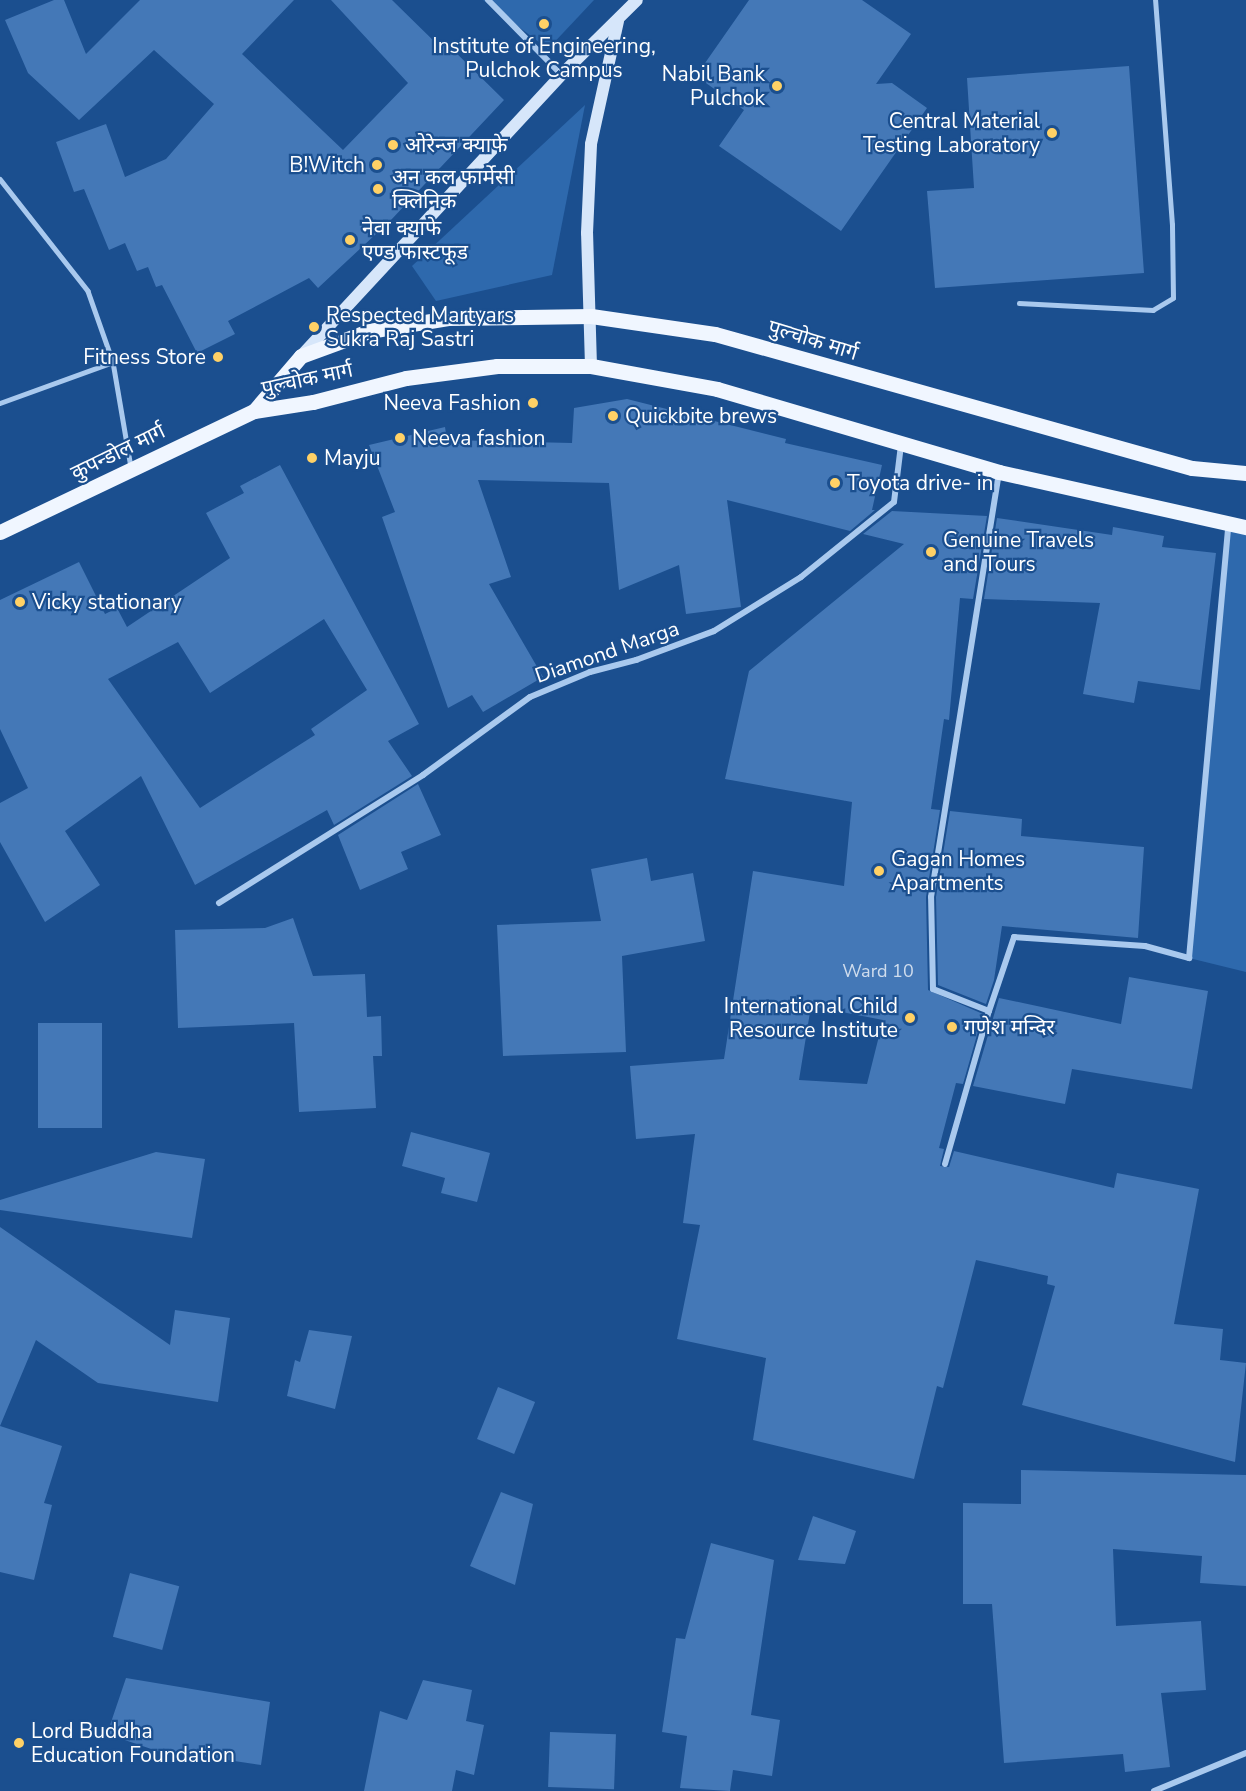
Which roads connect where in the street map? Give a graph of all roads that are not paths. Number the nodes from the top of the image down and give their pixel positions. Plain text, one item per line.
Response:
1 (488, 0) edge
2 (637, 0) edge
3 (1155, 0) edge
4 (618, 20) junction
5 (562, 74) junction
6 (0, 179) edge
7 (1019, 303) dead end
8 (591, 316) junction
9 (301, 356) junction
10 (112, 363) junction
11 (591, 366) junction
12 (0, 403) edge
13 (254, 411) junction
14 (901, 443) junction
15 (131, 468) junction
16 (999, 472) junction
17 (1246, 473) edge
18 (1228, 526) junction
19 (1246, 528) edge
20 (0, 532) edge
21 (219, 903) dead end
22 (989, 1011) junction
23 (945, 1164) dead end
24 (1246, 1753) edge
25 (1154, 1791) edge

1 - 5 street
2 - 4 street
3 - 7 lane
4 - 5 street
4 - 8 street
5 - 9 street
6 - 10 lane
8 - 9 main road, पुल्चोक मार्ग
8 - 11 street
8 - 17 main road, पुल्चोक मार्ग
9 - 13 main road, पुल्चोक मार्ग
10 - 12 lane
10 - 15 lane
11 - 13 main road, पुल्चोक मार्ग
11 - 14 main road, पुल्चोक मार्ग
13 - 15 main road, कुपन्डोल मार्ग
14 - 16 main road, पुल्चोक मार्ग
14 - 21 street, Diamond Marga
15 - 20 main road, कुपन्डोल मार्ग
16 - 18 main road, पुल्चोक मार्ग
16 - 22 street
18 - 19 main road, पुल्चोक मार्ग
18 - 22 street
22 - 23 street
24 - 25 street

